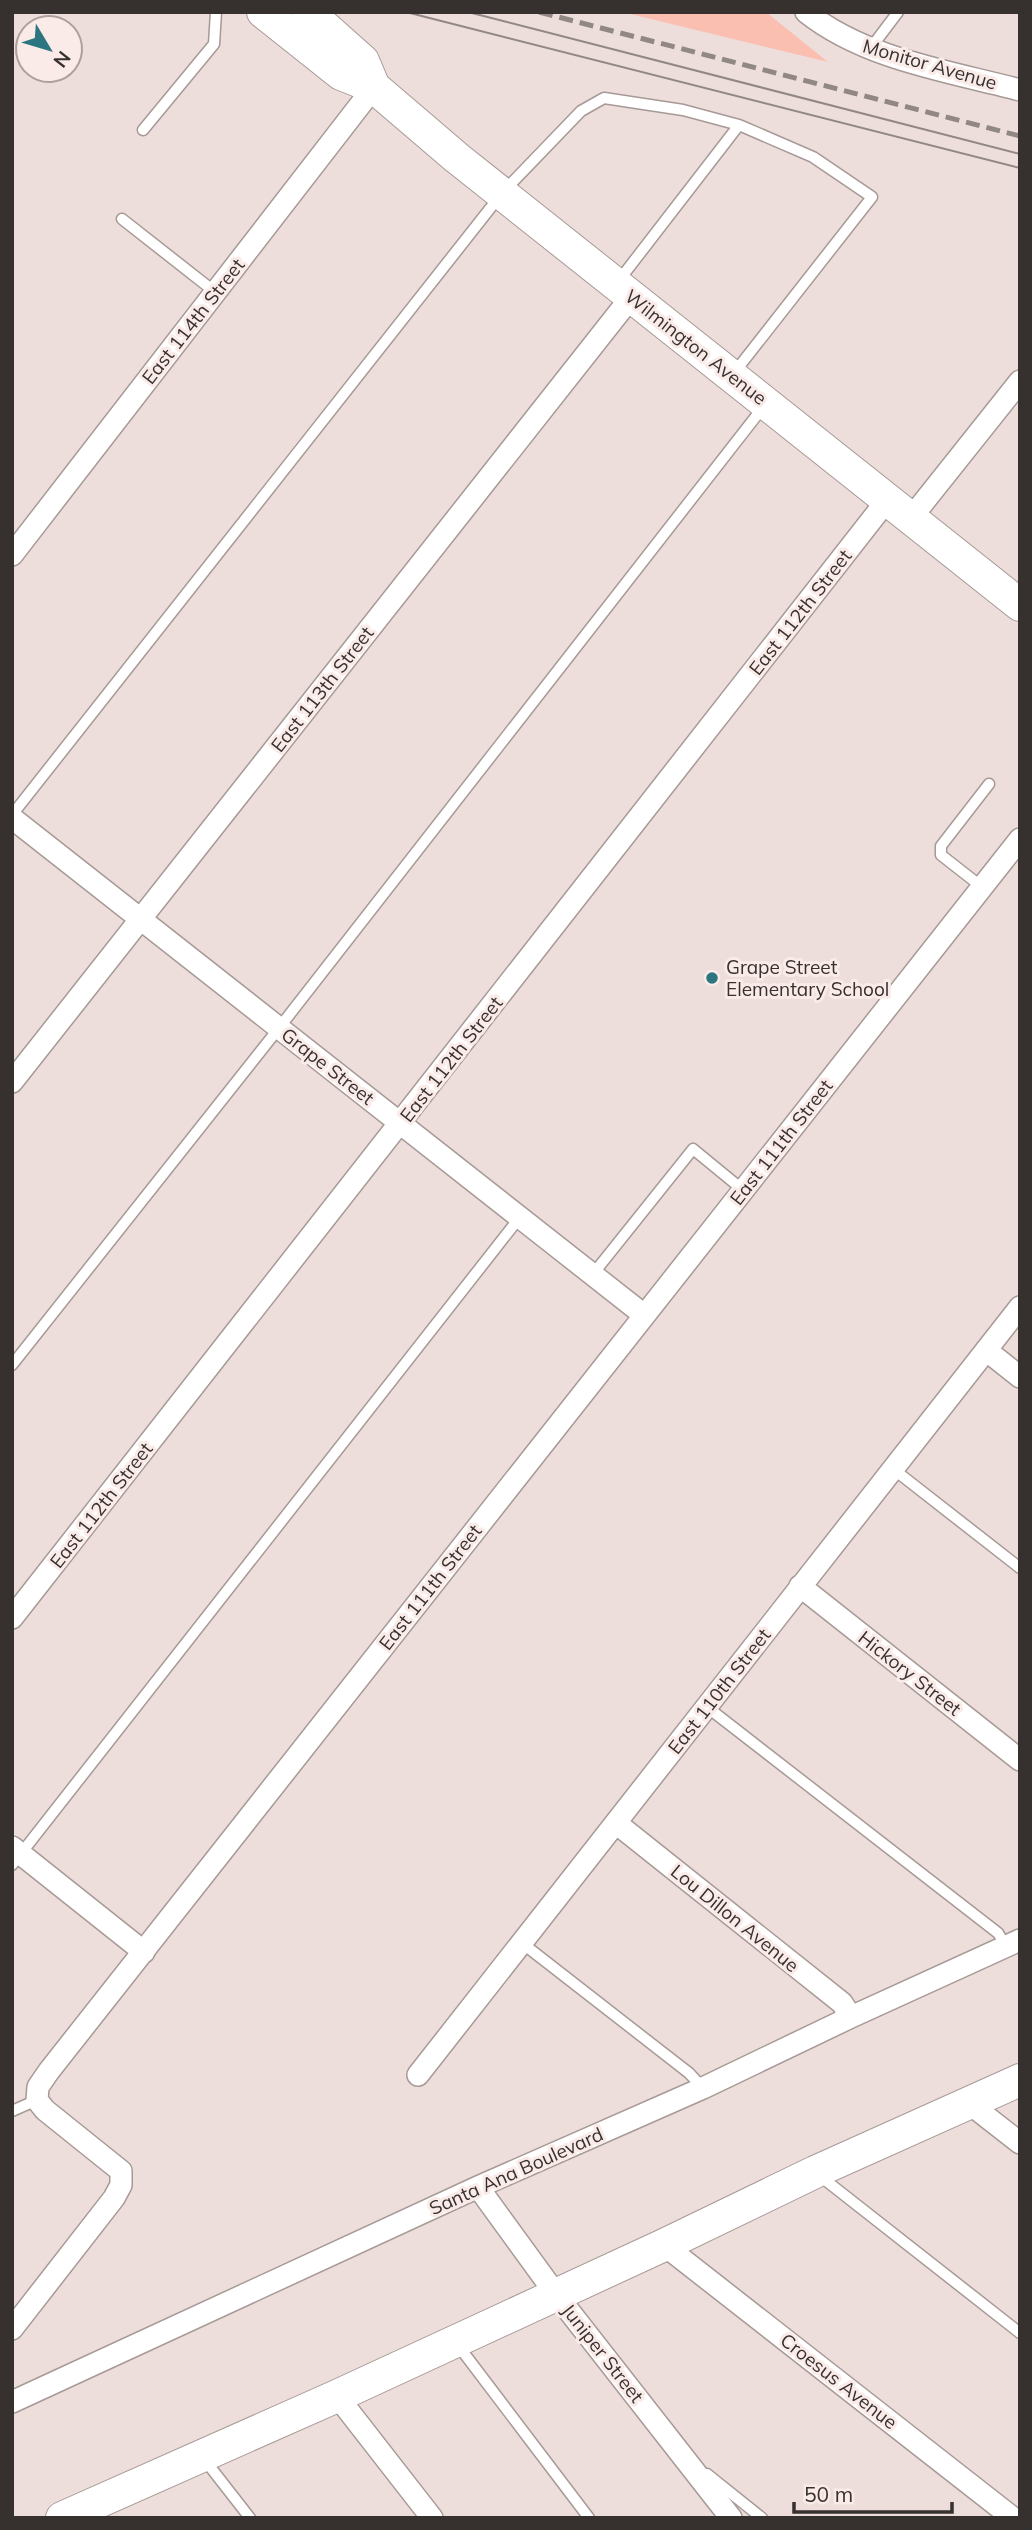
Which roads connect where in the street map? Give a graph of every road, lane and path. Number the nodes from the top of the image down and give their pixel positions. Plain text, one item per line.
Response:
1 (216, 12) edge
2 (263, 12) edge
3 (283, 12) edge
4 (307, 12) edge
5 (806, 12) edge
6 (898, 12) edge
7 (869, 49) junction
8 (368, 74) junction
9 (1020, 90) edge
10 (739, 125) junction
11 (143, 130) dead end
12 (503, 192) junction
13 (122, 219) dead end
14 (624, 290) junction
15 (215, 292) junction
16 (732, 376) junction
17 (1017, 391) edge
18 (766, 402) junction
19 (900, 509) junction
20 (12, 555) edge
21 (1020, 605) edge
22 (989, 784) dead end
23 (12, 817) edge
24 (1020, 839) edge
25 (982, 887) junction
26 (141, 919) junction
27 (279, 1028) junction
28 (12, 1082) edge
29 (401, 1123) junction
30 (743, 1190) junction
31 (520, 1217) junction
32 (593, 1274) junction
33 (1020, 1307) edge
34 (645, 1314) junction
35 (986, 1350) junction
36 (12, 1365) edge
37 (1020, 1377) edge
38 (892, 1468) junction
39 (1020, 1568) edge
40 (800, 1586) junction
41 (12, 1618) edge
42 (707, 1707) junction
43 (1020, 1760) edge
44 (616, 1823) junction
45 (15, 1855) edge
46 (522, 1942) junction
47 (1013, 1943) edge
48 (144, 1952) junction
49 (850, 2017) junction
50 (418, 2075) dead end
51 (1020, 2080) edge
52 (703, 2088) junction
53 (37, 2100) junction
54 (970, 2104) junction
55 (12, 2111) edge
56 (1020, 2143) edge
57 (815, 2172) junction
58 (478, 2187) junction
59 (664, 2245) junction
60 (555, 2293) junction
61 (12, 2329) edge
62 (1020, 2333) edge
63 (455, 2342) junction
64 (337, 2396) junction
65 (12, 2402) edge
66 (203, 2457) junction
67 (685, 2458) junction
68 (66, 2517) edge
69 (250, 2518) edge
70 (432, 2518) edge
71 (589, 2518) edge
72 (731, 2518) edge
73 (762, 2518) edge
74 (1013, 2518) edge

1 - 11 lane
2 - 8 main road, Wilmington Avenue
3 - 8 main road
4 - 8 main road, Wilmington Avenue
5 - 7 street, Monitor Avenue
6 - 7 lane
7 - 9 street, Monitor Avenue
8 - 12 main road, Wilmington Avenue
8 - 15 street, East 114th Street
10 - 12 lane
10 - 14 lane
10 - 16 lane
12 - 14 main road, Wilmington Avenue
12 - 23 lane
13 - 15 lane
14 - 16 main road, Wilmington Avenue
14 - 26 street, East 113th Street
15 - 20 street, East 114th Street
16 - 18 main road, Wilmington Avenue
17 - 19 street, East 112th Street
18 - 19 main road, Wilmington Avenue
18 - 27 lane
19 - 21 main road, Wilmington Avenue
19 - 29 street, East 112th Street
22 - 25 lane
23 - 26 street, Grape Street
24 - 25 street, East 111th Street
25 - 30 street, East 111th Street
26 - 27 street, Grape Street
26 - 28 street, East 113th Street
27 - 29 street, Grape Street
27 - 36 lane
29 - 31 street, Grape Street
29 - 41 street, East 112th Street
30 - 32 lane
30 - 34 street, East 111th Street
31 - 32 street, Grape Street
31 - 45 lane
32 - 34 street, Grape Street
33 - 35 street, East 110th Street
34 - 48 street, East 111th Street
35 - 37 street
35 - 38 street, East 110th Street
38 - 39 lane
38 - 40 street, East 110th Street
40 - 42 street, East 110th Street
40 - 43 street, Hickory Street
42 - 44 street, East 110th Street
42 - 47 lane
44 - 46 street, East 110th Street
44 - 49 street, Lou Dillon Avenue
45 - 48 street
46 - 50 street, East 110th Street
46 - 52 lane
47 - 49 street, Santa Ana Boulevard
48 - 53 street, East 111th Street
49 - 52 street, Santa Ana Boulevard
51 - 54 main road
52 - 58 street, Santa Ana Boulevard
53 - 55 lane
53 - 61 street
54 - 56 street
54 - 57 main road
57 - 59 main road
57 - 62 lane
58 - 60 street, Juniper Street
58 - 65 street, Santa Ana Boulevard
59 - 60 main road
59 - 74 street, Croesus Avenue
60 - 63 main road
60 - 67 street, Juniper Street
63 - 64 main road
63 - 71 lane
64 - 66 main road
64 - 70 street
66 - 68 main road
66 - 69 lane
67 - 72 street, Juniper Street
67 - 73 lane

